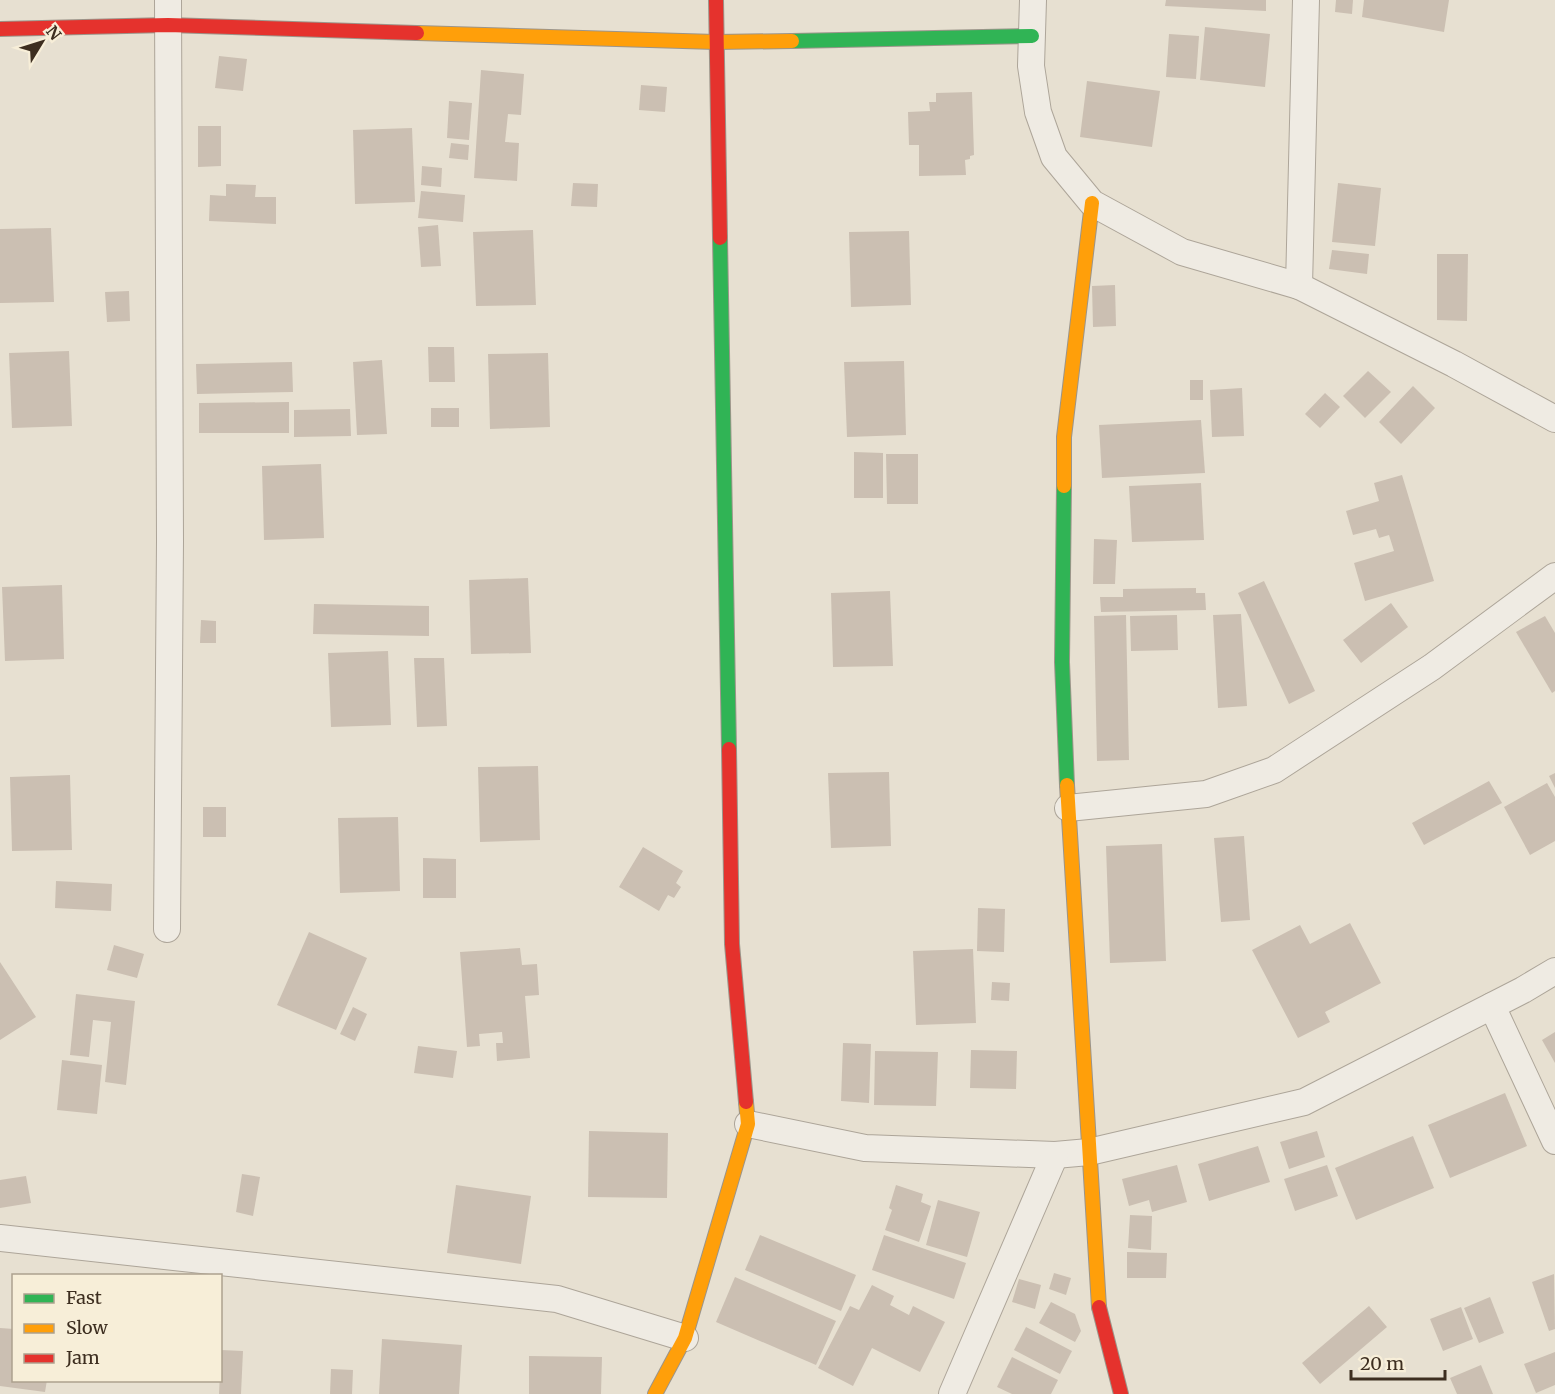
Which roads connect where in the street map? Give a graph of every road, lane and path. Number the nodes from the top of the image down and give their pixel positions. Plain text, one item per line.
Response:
1 (716, 0) edge
2 (1032, 0) edge
3 (1306, 0) edge
4 (168, 13) edge
5 (0, 29) edge
6 (1032, 36) junction
7 (716, 42) junction
8 (1092, 203) junction
9 (1299, 286) junction
10 (1555, 419) edge
11 (1555, 576) edge
12 (1068, 808) junction
13 (167, 929) dead end
14 (1555, 972) edge
15 (1492, 1006) junction
16 (748, 1124) junction
17 (1555, 1141) edge
18 (1089, 1152) junction
19 (1055, 1155) junction
20 (0, 1238) edge
21 (685, 1338) junction
22 (1119, 1392) edge
23 (655, 1394) edge
24 (952, 1394) edge

1 - 7 street
2 - 6 street
3 - 9 street
4 - 5 street
4 - 7 street
4 - 13 street
6 - 7 street
6 - 8 street
7 - 16 street
8 - 9 street
8 - 12 street
9 - 10 street
11 - 12 street
12 - 18 street
14 - 15 street
15 - 17 street
15 - 18 street
16 - 19 street
16 - 21 street
18 - 19 street
18 - 22 street
19 - 24 street
20 - 21 street
21 - 23 street

